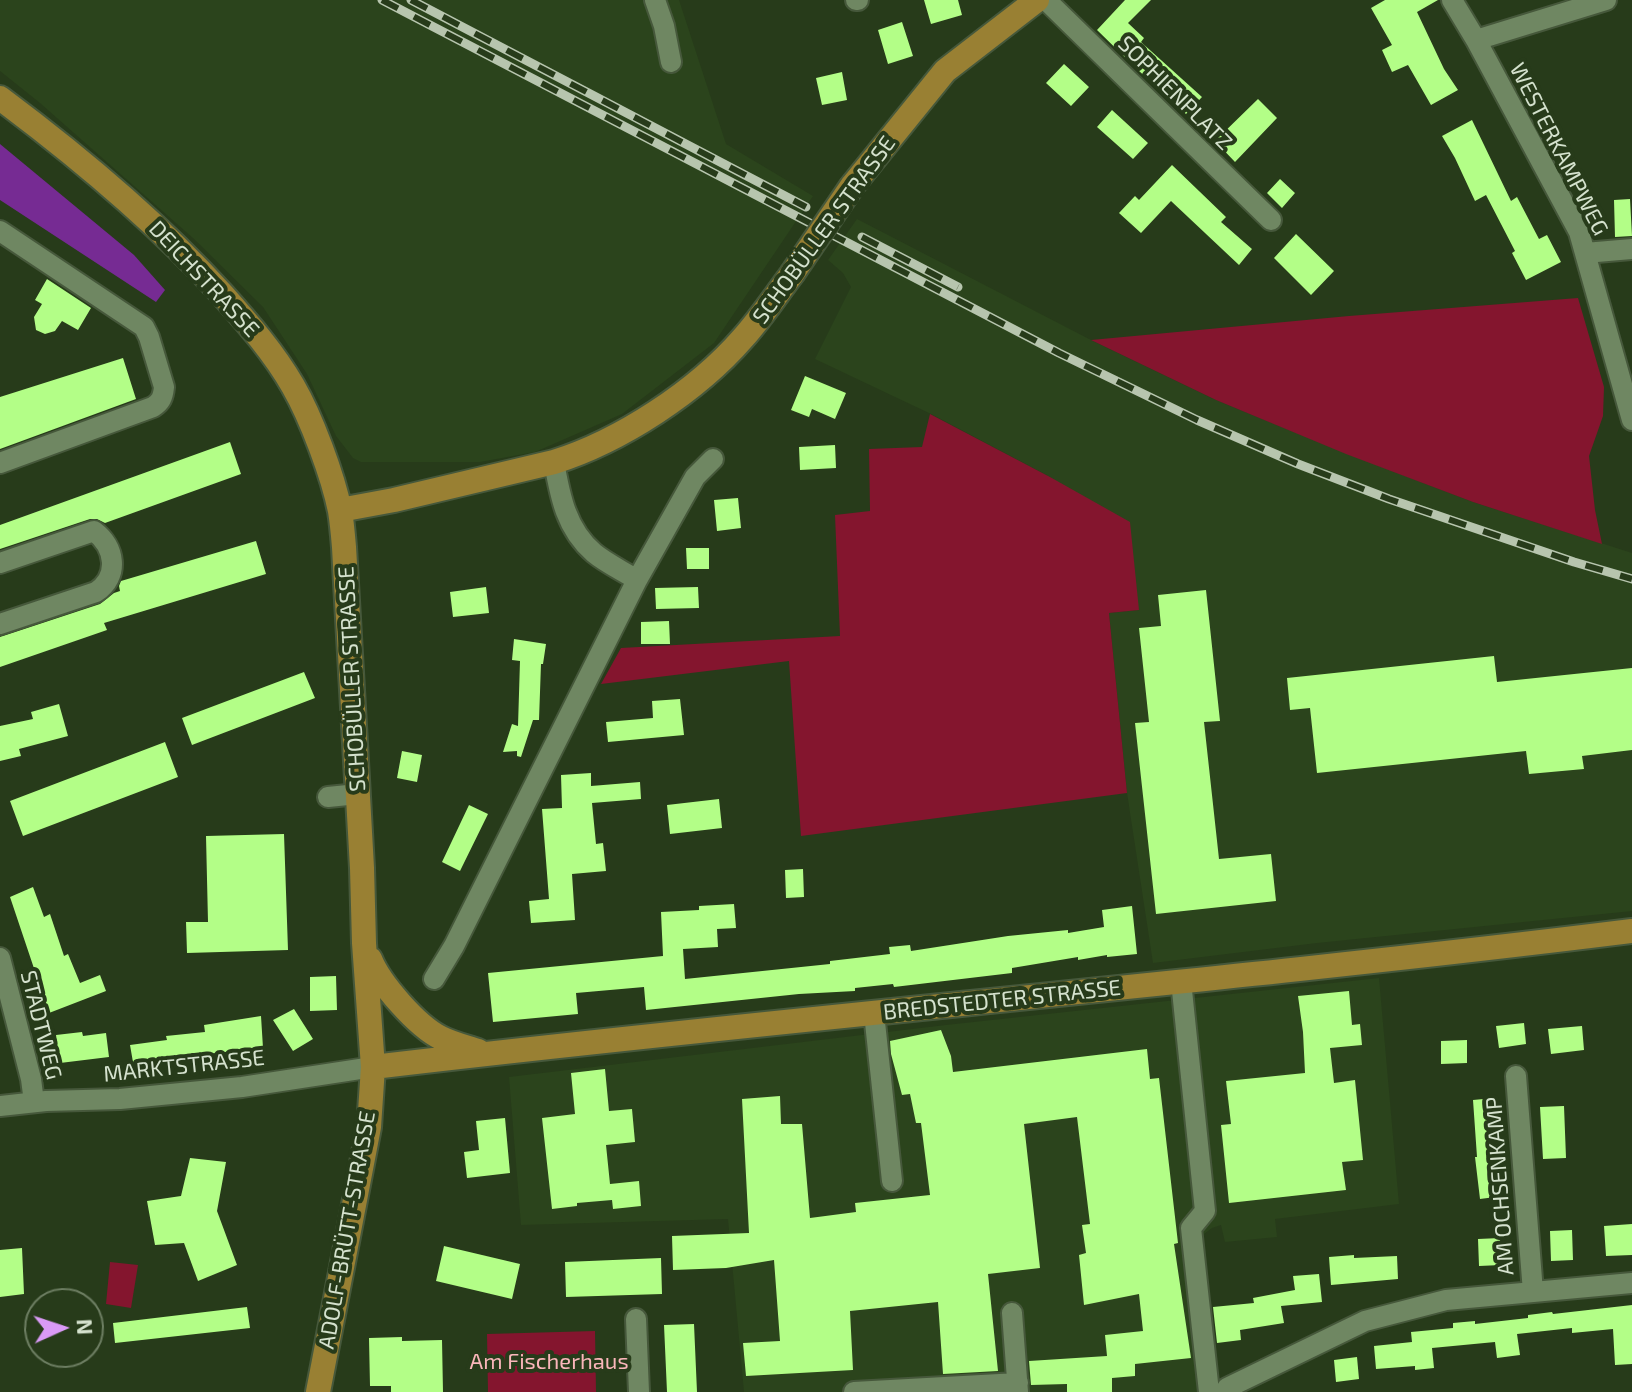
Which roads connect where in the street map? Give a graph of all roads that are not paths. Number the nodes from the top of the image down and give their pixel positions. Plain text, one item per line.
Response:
1 (655, 0) edge
2 (1037, 0) edge
3 (1046, 0) edge
4 (1452, 0) edge
5 (1606, 0) edge
6 (1476, 40) junction
7 (671, 62) dead end
8 (0, 98) edge
9 (1271, 220) dead end
10 (0, 231) edge
11 (1632, 249) edge
12 (1585, 253) junction
13 (1632, 420) edge
14 (713, 459) dead end
15 (554, 462) junction
16 (0, 463) edge
17 (340, 510) junction
18 (0, 563) edge
19 (637, 580) junction
20 (0, 624) edge
21 (358, 794) junction
22 (328, 797) dead end
23 (1632, 931) edge
24 (364, 943) junction
25 (0, 958) edge
26 (434, 979) dead end
27 (1181, 981) junction
28 (874, 1013) junction
29 (492, 1054) junction
30 (373, 1067) junction
31 (1516, 1076) dead end
32 (34, 1102) junction
33 (0, 1106) edge
34 (892, 1181) dead end
35 (1632, 1283) edge
36 (1533, 1292) junction
37 (1012, 1313) dead end
38 (636, 1319) dead end
39 (1018, 1387) edge
40 (1218, 1390) edge
41 (318, 1392) edge
42 (639, 1392) edge
43 (854, 1392) edge

1 - 7 street
2 - 15 main road, SCHOBÜLLER STRASSE, bridge
3 - 9 street, SOPHIENPLATZ
4 - 6 street, WESTERKAMPWEG
5 - 6 street
6 - 12 street, WESTERKAMPWEG
8 - 17 main road, DEICHSTRASSE
10 - 16 street
11 - 12 street
12 - 13 street, WESTERKAMPWEG
14 - 19 street
15 - 17 main road, SCHOBÜLLER STRASSE
15 - 19 street
17 - 21 main road, SCHOBÜLLER STRASSE
18 - 20 street
19 - 26 street
21 - 22 street
21 - 24 main road, SCHOBÜLLER STRASSE
23 - 27 main road, BREDSTEDTER STRASSE
24 - 29 main road
24 - 30 main road, SCHOBÜLLER STRASSE
25 - 32 street, STADTWEG
27 - 28 main road, BREDSTEDTER STRASSE
27 - 40 street
28 - 29 main road, BREDSTEDTER STRASSE
28 - 34 street
29 - 30 main road, BREDSTEDTER STRASSE
30 - 32 street, MARKTSTRASSE
30 - 41 main road, ADOLF-BRÜTT-STRASSE
31 - 36 street, AM OCHSENKAMP
32 - 33 street, MARKTSTRASSE
35 - 36 street, AM OCHSENKAMP
36 - 40 street, AM OCHSENKAMP
37 - 39 street
38 - 42 street
39 - 43 street

